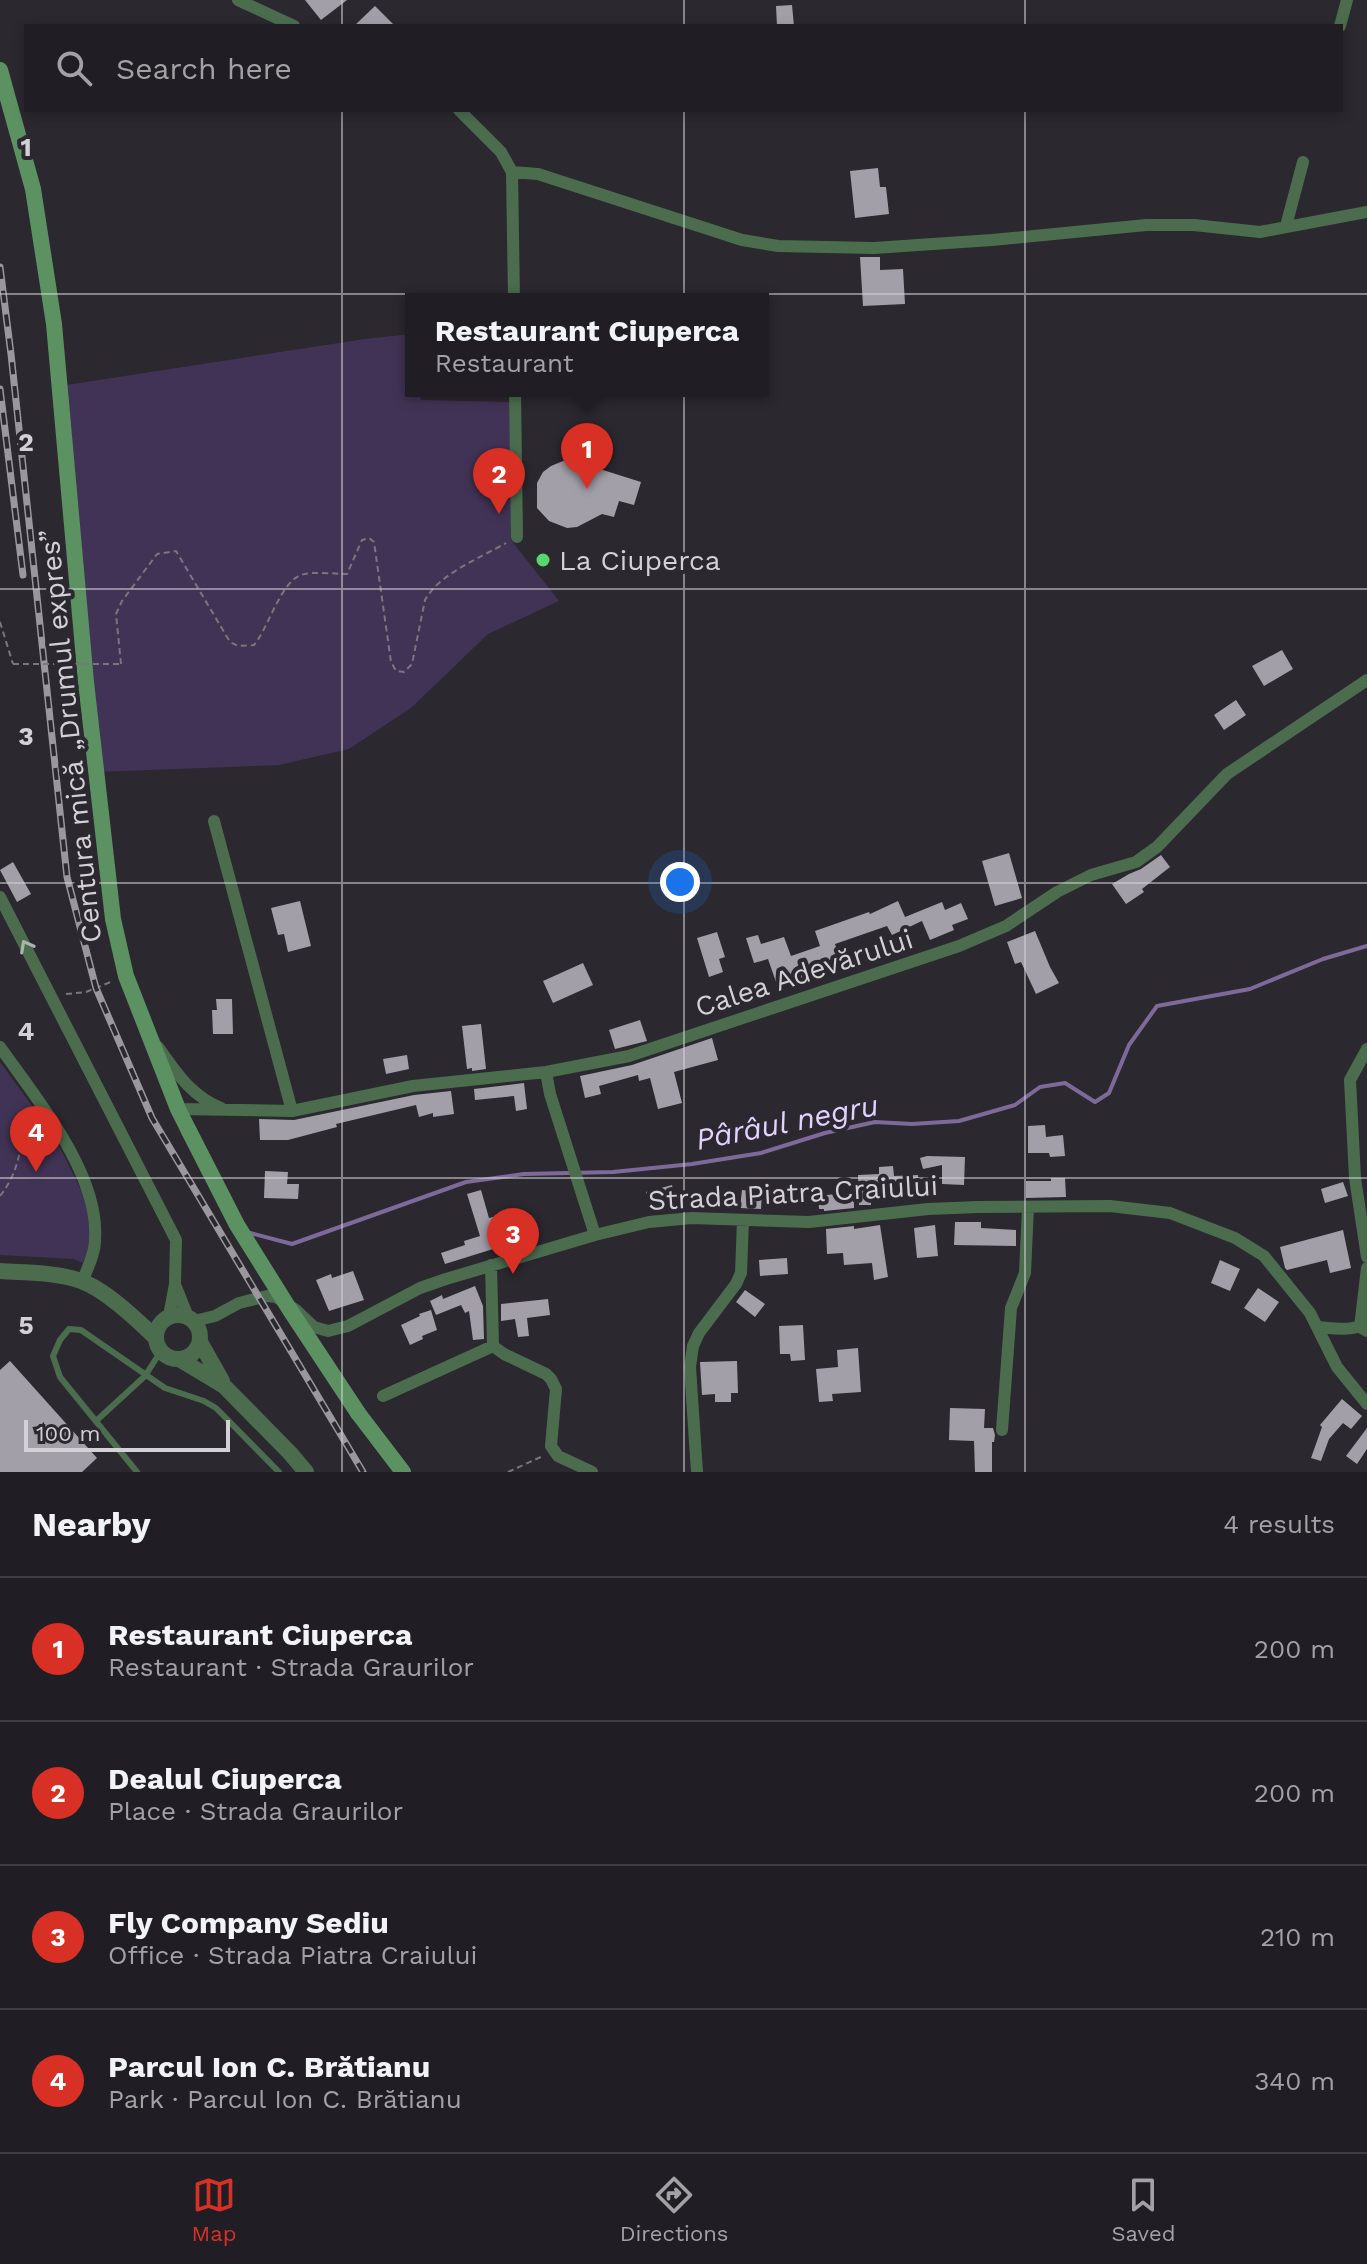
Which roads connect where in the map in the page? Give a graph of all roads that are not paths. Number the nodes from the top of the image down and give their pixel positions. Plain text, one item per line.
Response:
1 (238, 0) edge
2 (1347, 0) edge
3 (290, 24) edge
4 (1341, 24) edge
5 (0, 70) edge
6 (461, 112) edge
7 (1303, 162) dead end
8 (512, 172) junction
9 (1367, 212) edge
10 (1286, 226) junction
11 (514, 293) edge
12 (515, 397) edge
13 (517, 537) road end
14 (1367, 680) edge
15 (214, 821) dead end
16 (0, 897) edge
17 (151, 1039) junction
18 (0, 1047) edge
19 (1367, 1049) edge
20 (546, 1072) junction
21 (178, 1109) junction
22 (228, 1110) junction
23 (292, 1111) junction
24 (1028, 1207) junction
25 (743, 1220) junction
26 (595, 1235) junction
27 (1367, 1257) edge
28 (491, 1265) junction
29 (1367, 1268) edge
30 (0, 1271) edge
31 (82, 1282) junction
32 (175, 1284) junction
33 (109, 1298) junction
34 (167, 1317) junction
35 (1365, 1326) edge
36 (1318, 1327) junction
37 (195, 1329) junction
38 (158, 1345) junction
39 (493, 1346) junction
40 (179, 1359) junction
41 (145, 1376) junction
42 (224, 1386) junction
43 (383, 1396) dead end
44 (1367, 1404) edge
45 (96, 1421) junction
46 (1002, 1430) dead end
47 (132, 1465) junction
48 (124, 1472) edge
49 (137, 1472) edge
50 (279, 1472) edge
51 (306, 1472) edge
52 (403, 1472) edge
53 (592, 1472) edge
54 (697, 1472) edge

1 - 3 street
2 - 4 street
5 - 17 main road, Centura mică „Drumul expres”
6 - 8 street
7 - 10 street
8 - 10 street
8 - 11 street
9 - 10 street
12 - 13 street
14 - 20 street, Calea Adevărului
15 - 23 street
32 -> 16 street
17 - 21 main road, Centura mică „Drumul expres”
17 - 22 street
18 - 31 street
19 - 27 street
20 - 23 street, Calea Adevărului
20 - 26 street
21 - 22 street, Calea Adevărului
21 - 52 main road, Centura mică „Drumul expres”, bridge
22 - 23 street, Calea Adevărului
24 - 25 street, Strada Piatra Craiului
24 - 36 street, Strada Piatra Craiului
24 - 46 street
25 - 26 street, Strada Piatra Craiului
25 - 54 street
26 - 28 street, Strada Piatra Craiului
28 - 37 street, Strada Piatra Craiului
28 - 39 street
29 - 35 street
30 - 31 street
31 - 33 street
32 - 34 street
32 - 37 street
33 - 34 street
33 - 38 street
34 - 37 street
34 - 38 street
35 - 36 street
36 - 44 street, Strada Piatra Craiului
37 - 40 street
37 - 42 street
38 - 40 street
38 - 41 lane
39 - 43 street
39 - 53 street
40 - 42 street
41 - 45 lane
41 - 45 lane
41 - 50 lane
42 - 51 street
45 - 47 lane
47 - 48 lane
47 - 49 lane

